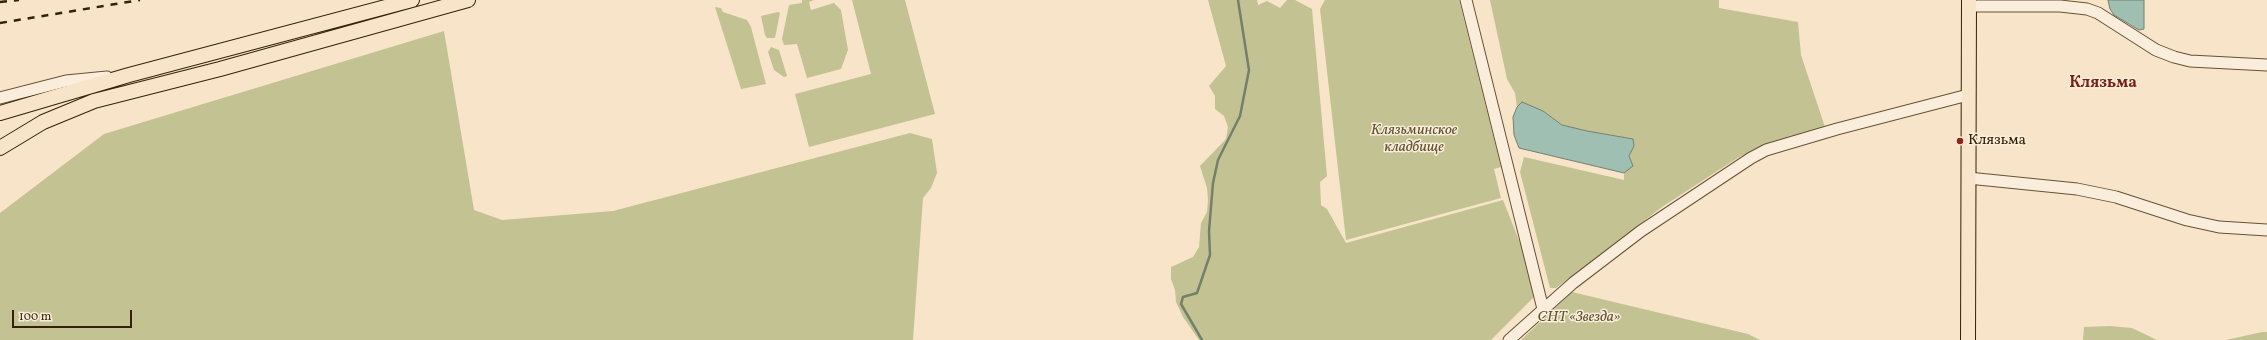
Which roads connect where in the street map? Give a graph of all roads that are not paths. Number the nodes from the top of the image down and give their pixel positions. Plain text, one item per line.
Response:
1 (412, 0) edge
2 (468, 0) edge
3 (1466, 0) edge
4 (1969, 3) edge
5 (2267, 65) edge
6 (129, 74) junction
7 (1968, 95) junction
8 (0, 98) edge
9 (0, 114) edge
10 (0, 148) edge
11 (1968, 178) junction
12 (2267, 230) edge
13 (1543, 309) junction
14 (1510, 340) edge
15 (1968, 340) edge

1 - 6 main road
2 - 10 main road
3 - 13 street
4 - 5 street
4 - 7 main road
6 - 8 street
6 - 9 main road
7 - 11 main road
7 - 13 street
11 - 12 street
11 - 15 main road
13 - 14 street

